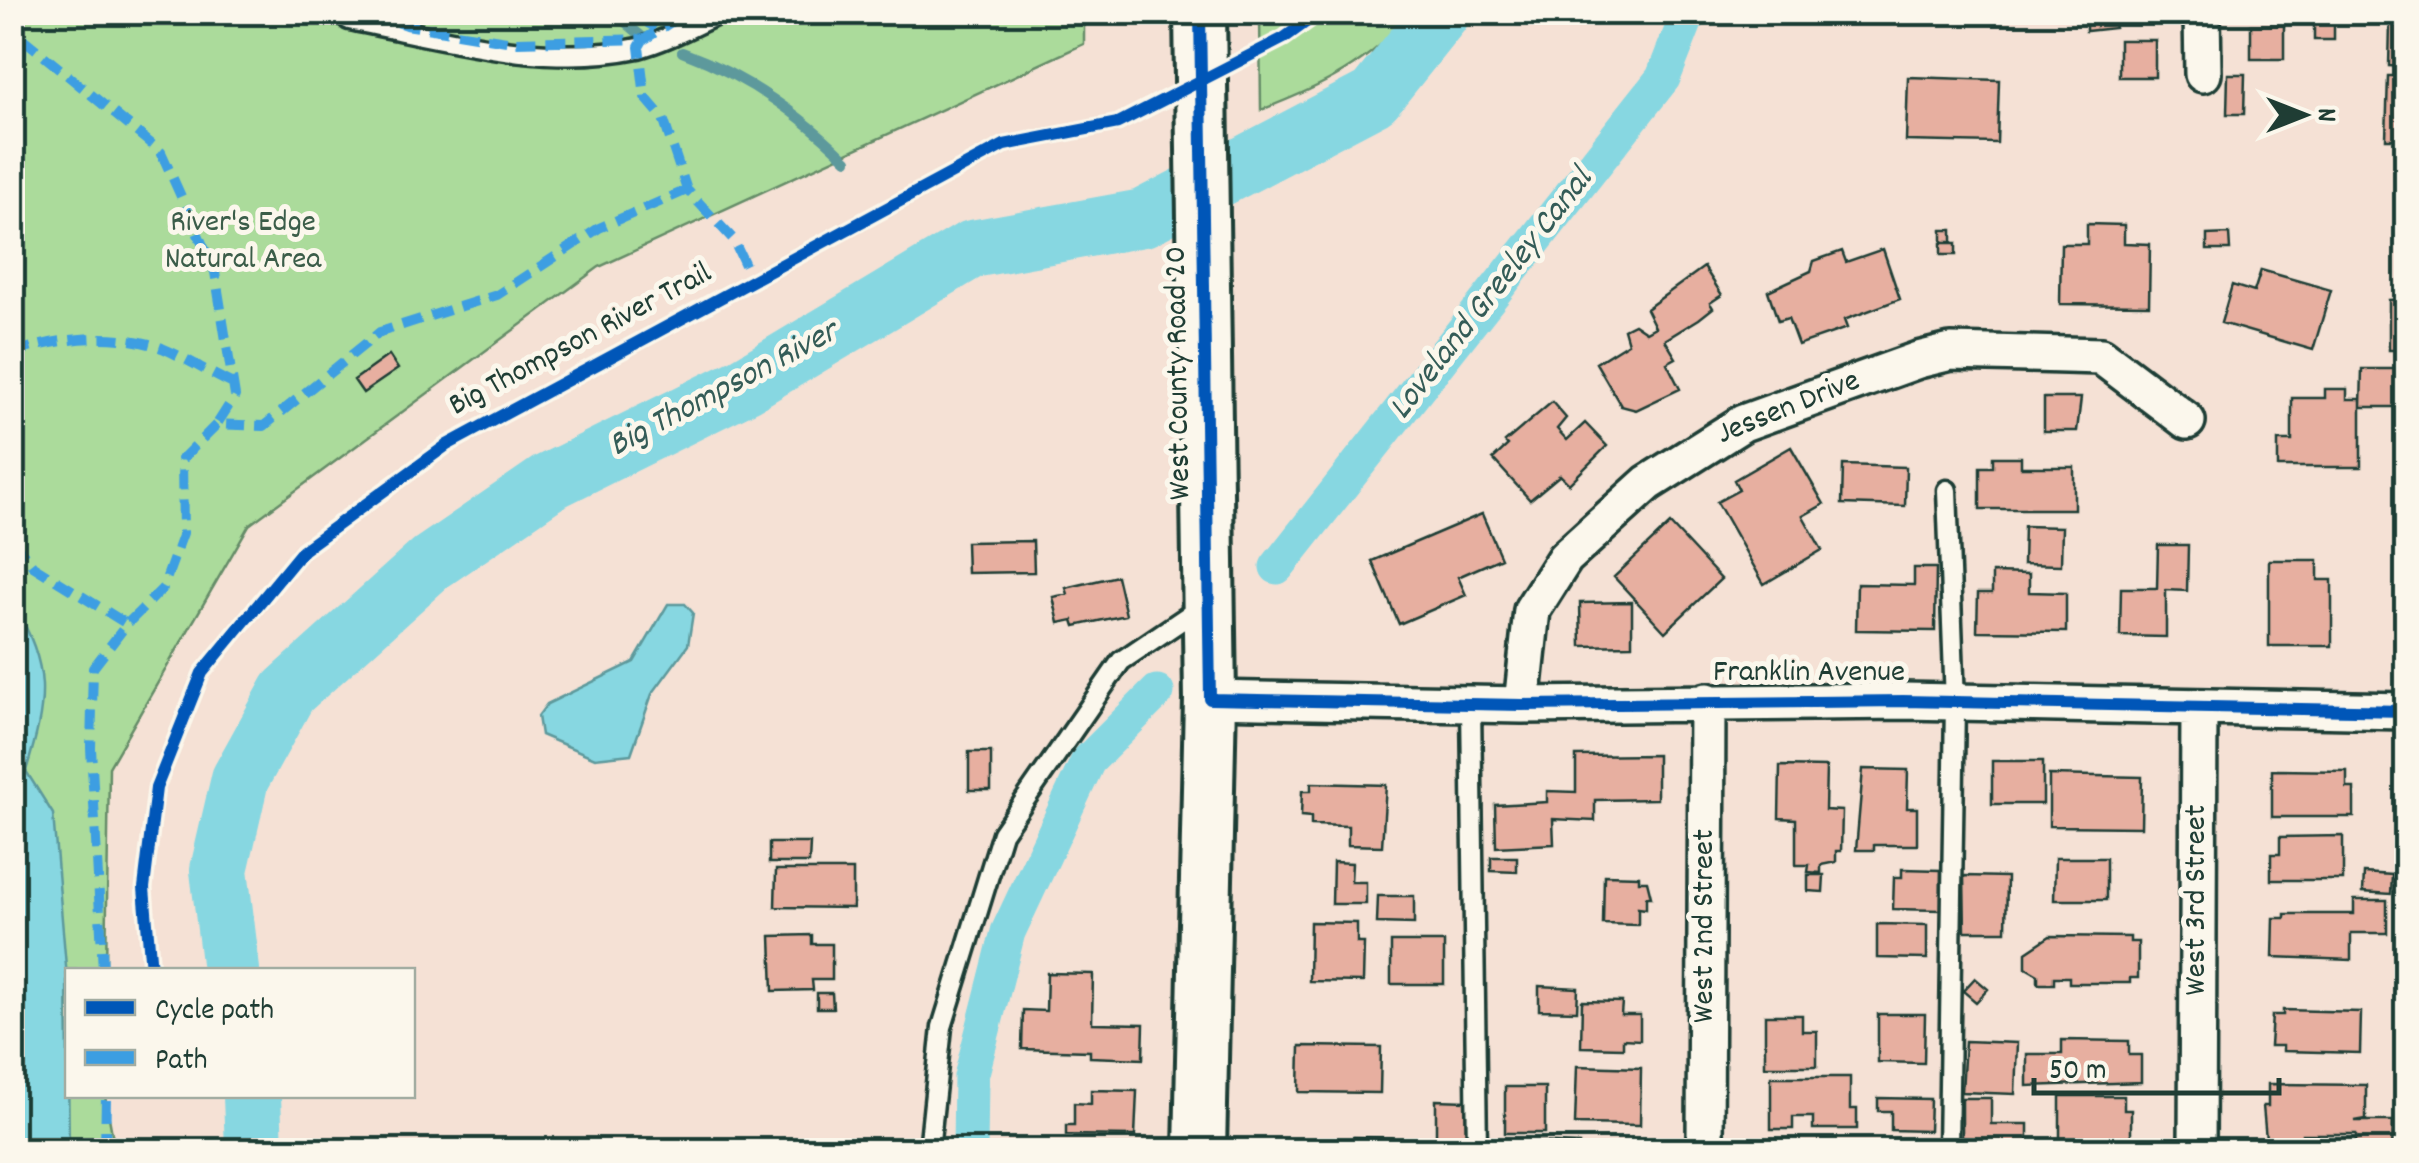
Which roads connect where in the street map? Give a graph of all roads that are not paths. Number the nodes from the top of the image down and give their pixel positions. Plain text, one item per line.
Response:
1 (723, 12) edge
2 (2202, 12) edge
3 (349, 20) dead end
4 (1200, 29) edge
5 (2202, 74) dead end
6 (2187, 420) dead end
7 (1947, 490) dead end
8 (1210, 601) junction
9 (1210, 699) junction
10 (1707, 700) junction
11 (1471, 704) junction
12 (1955, 704) junction
13 (1522, 705) junction
14 (2199, 709) junction
15 (2406, 710) edge
16 (930, 1150) edge
17 (1200, 1150) edge
18 (1477, 1150) edge
19 (1705, 1150) edge
20 (1948, 1150) edge
21 (2197, 1150) edge

1 - 3 lane
2 - 5 street
4 - 8 main road, West County Road 20
6 - 13 street, Jessen Drive
7 - 12 lane
8 - 9 main road, West County Road 20
8 - 16 lane
9 - 11 street, Franklin Avenue
9 - 17 main road, West County Road 20
10 - 12 street, Franklin Avenue
10 - 13 street, Franklin Avenue
10 - 19 street, West 2nd Street
11 - 13 street, Franklin Avenue
11 - 18 lane
12 - 14 street, Franklin Avenue
12 - 20 lane
14 - 15 street, Franklin Avenue
14 - 21 street, West 3rd Street

